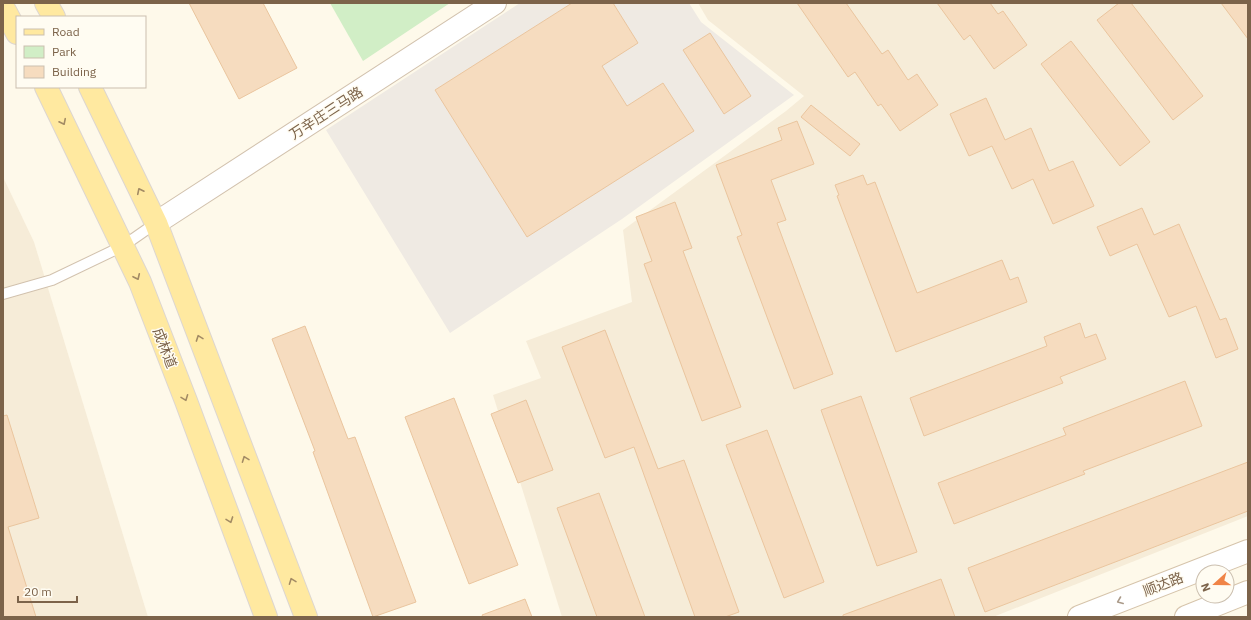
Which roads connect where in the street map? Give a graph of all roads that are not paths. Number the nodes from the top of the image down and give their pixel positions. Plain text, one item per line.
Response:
1 (46, 3) edge
2 (495, 3) edge
3 (3, 7) edge
4 (53, 16) edge
5 (16, 31) edge
6 (46, 88) edge
7 (90, 88) edge
8 (156, 223) junction
9 (123, 246) junction
10 (3, 294) edge
11 (1248, 551) edge
12 (1248, 592) edge
13 (266, 617) edge
14 (306, 617) edge
15 (1079, 617) edge
16 (1186, 617) edge

1 - 4 main road
2 - 8 street, 万辛庄三马路
3 - 5 main road
6 -> 9 main road, 成林道
8 -> 7 main road
8 - 9 lane
14 -> 8 main road
9 - 10 lane
9 -> 13 main road, 成林道
11 -> 15 street, 顺达路
12 - 16 street

